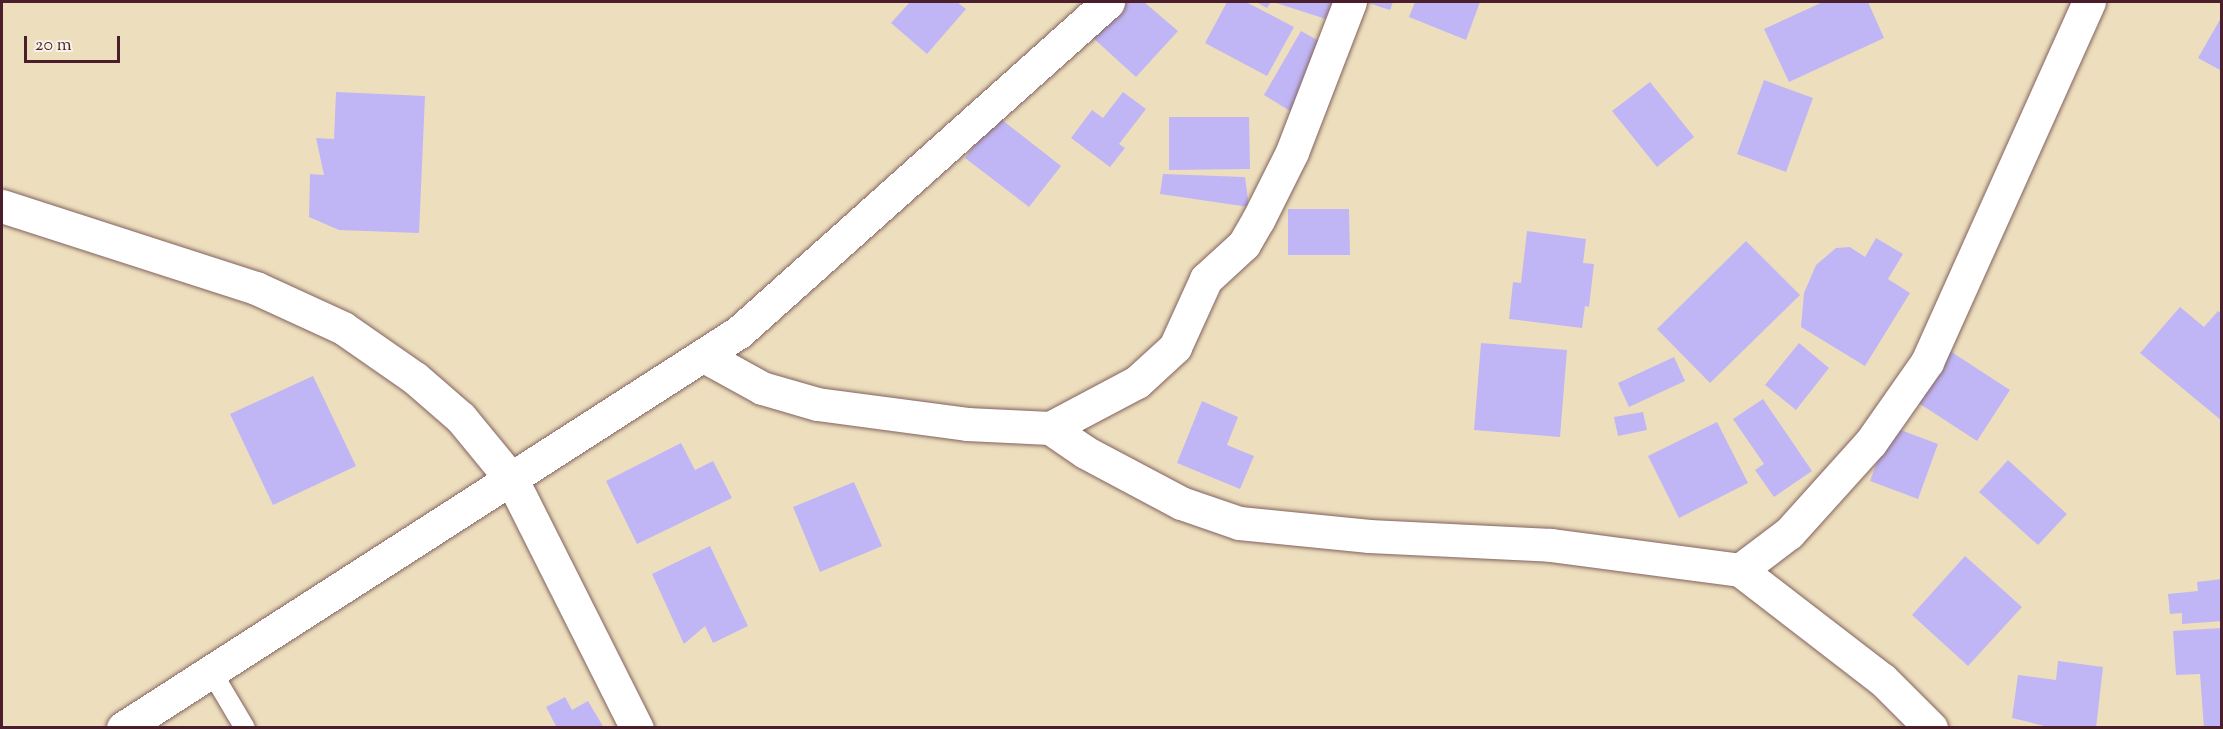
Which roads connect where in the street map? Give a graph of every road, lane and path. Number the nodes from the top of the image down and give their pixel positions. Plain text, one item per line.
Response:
1 (1108, 2) edge
2 (1350, 2) edge
3 (2089, 2) edge
4 (7, 217) edge
5 (704, 356) junction
6 (1050, 428) junction
7 (512, 480) junction
8 (1740, 570) junction
9 (211, 671) junction
10 (123, 728) edge
11 (245, 728) edge
12 (637, 728) edge
13 (1931, 728) edge

1 - 5 street
2 - 6 street
3 - 8 street
4 - 7 street
5 - 6 street
5 - 7 street
6 - 8 street
7 - 9 street
7 - 12 street
8 - 13 street
9 - 10 street
9 - 11 lane

